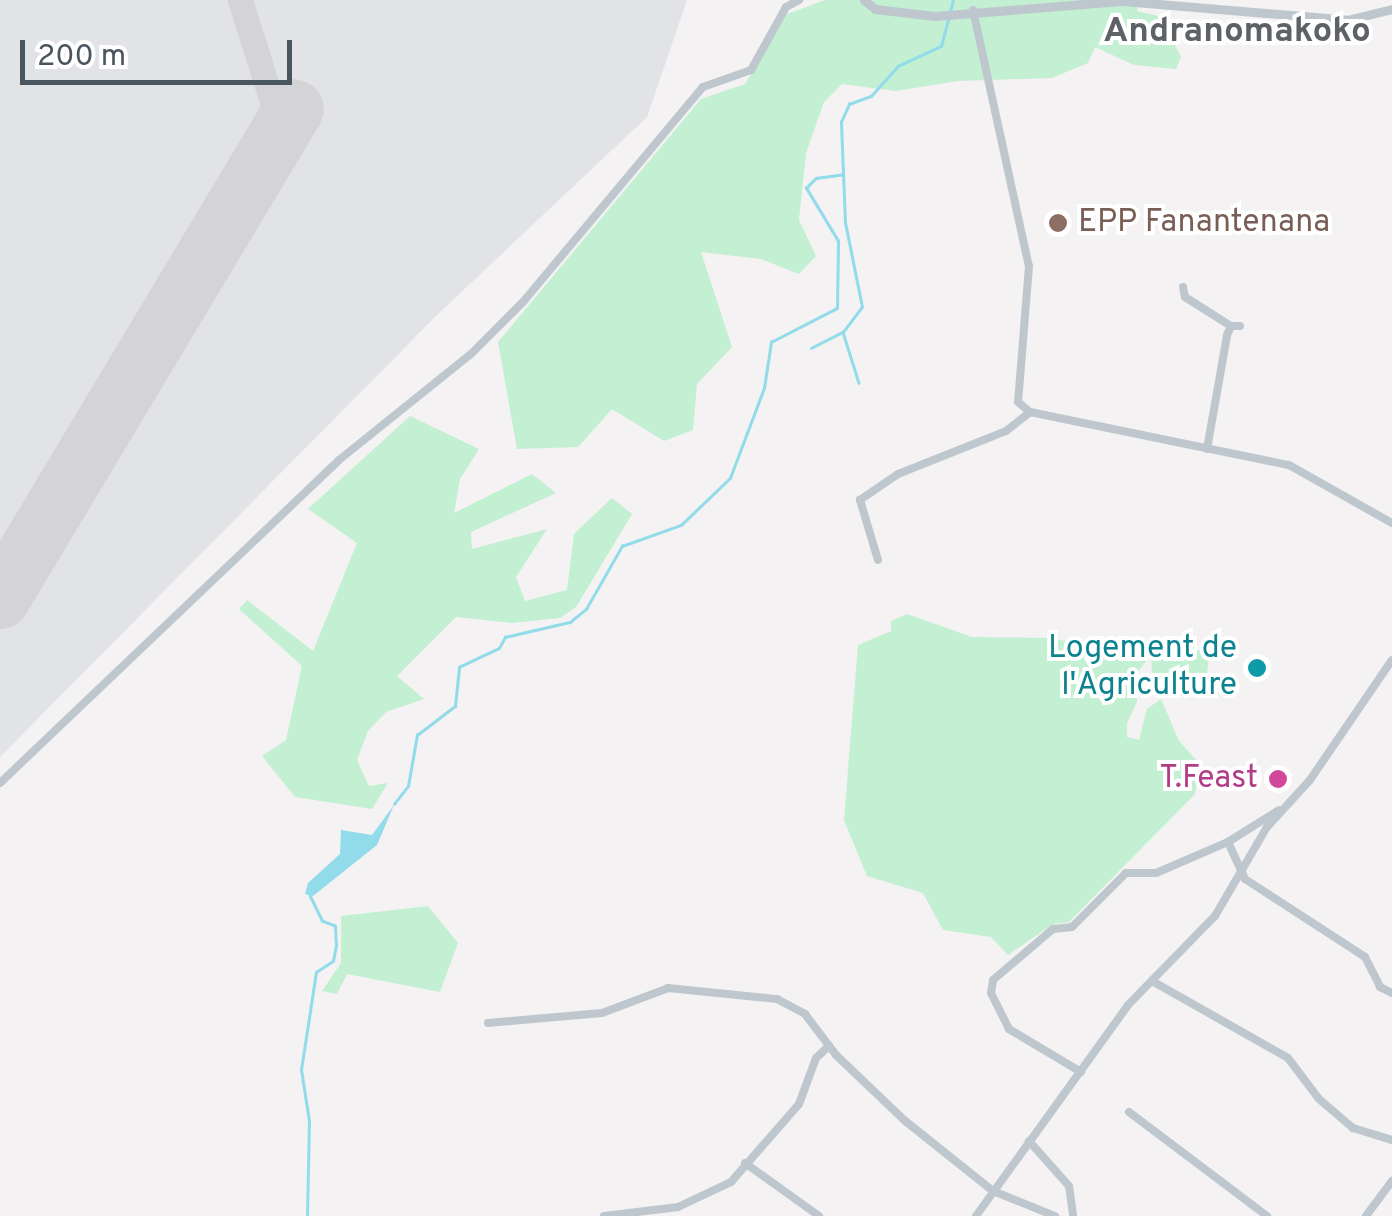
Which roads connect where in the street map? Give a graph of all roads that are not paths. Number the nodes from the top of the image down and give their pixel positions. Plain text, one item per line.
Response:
1 (799, 0) edge
2 (864, 0) edge
3 (1392, 9) edge
4 (968, 12) junction
5 (1184, 287) dead end
6 (1030, 412) junction
7 (1207, 449) junction
8 (1392, 523) edge
9 (878, 560) dead end
10 (1392, 660) edge
11 (0, 783) edge
12 (1284, 807) junction
13 (1228, 842) junction
14 (1240, 872) junction
15 (1152, 981) junction
16 (1392, 993) edge
17 (488, 1023) dead end
18 (829, 1046) junction
19 (1081, 1072) junction
20 (1128, 1112) dead end
21 (1392, 1140) edge
22 (1029, 1141) junction
23 (745, 1163) junction
24 (1392, 1181) edge
25 (993, 1191) junction
26 (604, 1216) edge
27 (819, 1216) edge
28 (976, 1216) edge
29 (1055, 1216) edge
30 (1074, 1216) edge
31 (1267, 1216) edge
32 (1366, 1216) edge

1 - 11 street
2 - 4 street
3 - 4 street
4 - 6 street
5 - 7 street
6 - 7 street
6 - 9 street
7 - 8 street
10 - 12 street
12 - 13 street
12 - 14 street
13 - 14 street
13 - 19 street
14 - 15 street
14 - 16 street
15 - 19 street
15 - 21 street
17 - 18 street
18 - 23 street
18 - 25 street
19 - 22 street
20 - 31 street
22 - 25 street
22 - 30 street
23 - 26 street
23 - 27 street
24 - 32 street
25 - 28 street
25 - 29 street

